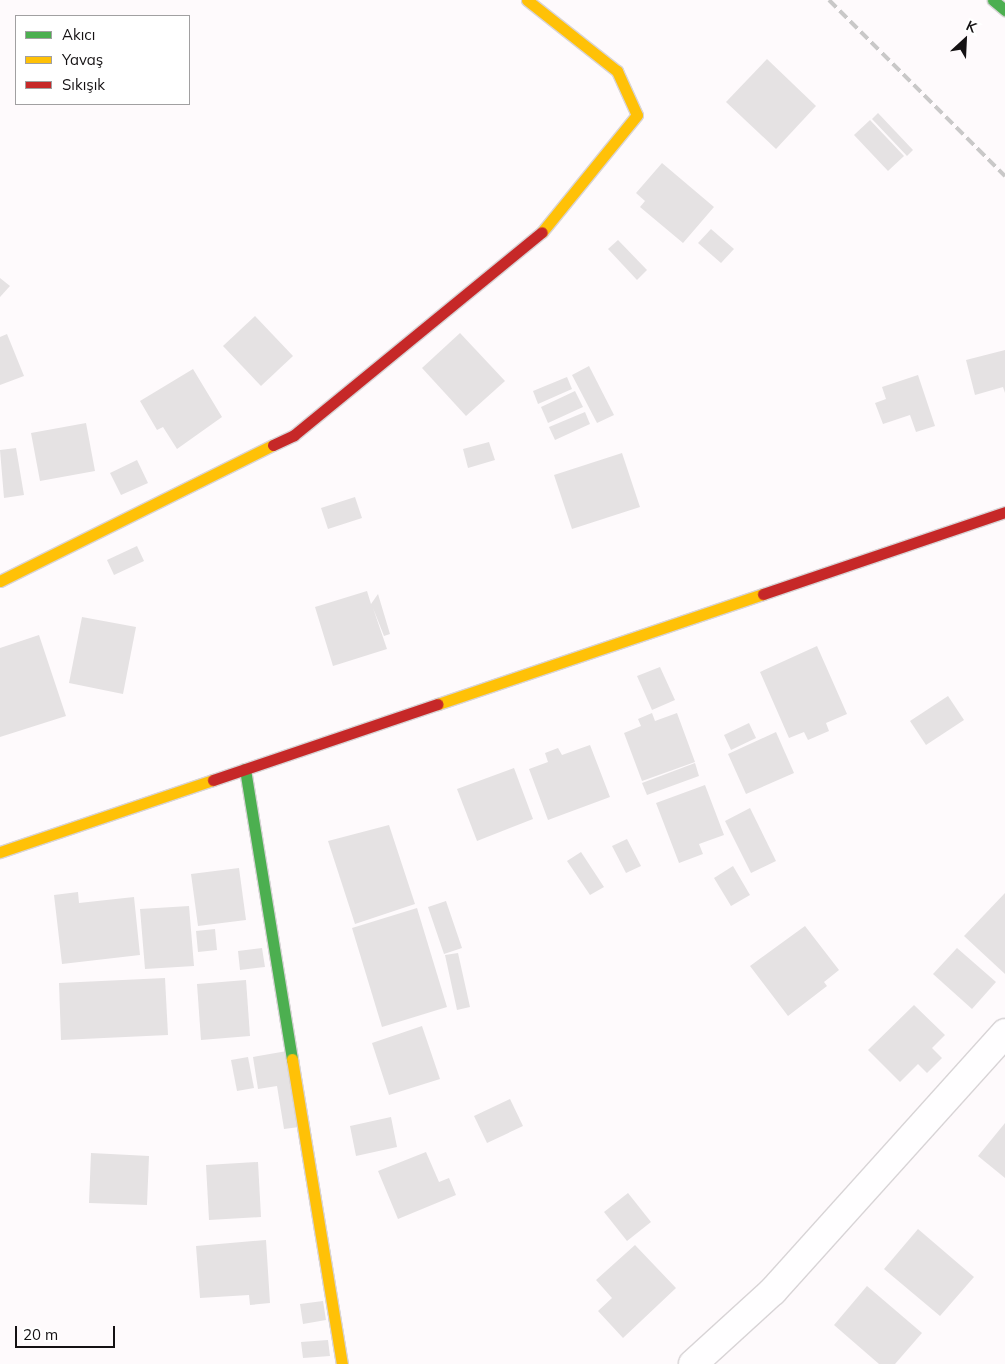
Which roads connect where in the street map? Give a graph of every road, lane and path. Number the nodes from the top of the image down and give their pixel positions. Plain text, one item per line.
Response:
1 (527, 0) edge
2 (993, 0) edge
3 (1005, 10) edge
4 (1005, 512) edge
5 (0, 581) edge
6 (245, 769) junction
7 (0, 852) edge
8 (1005, 1033) edge
9 (342, 1364) edge
10 (693, 1364) edge

1 - 5 street
2 - 3 street
4 - 6 street
6 - 7 street
6 - 9 street
8 - 10 street

